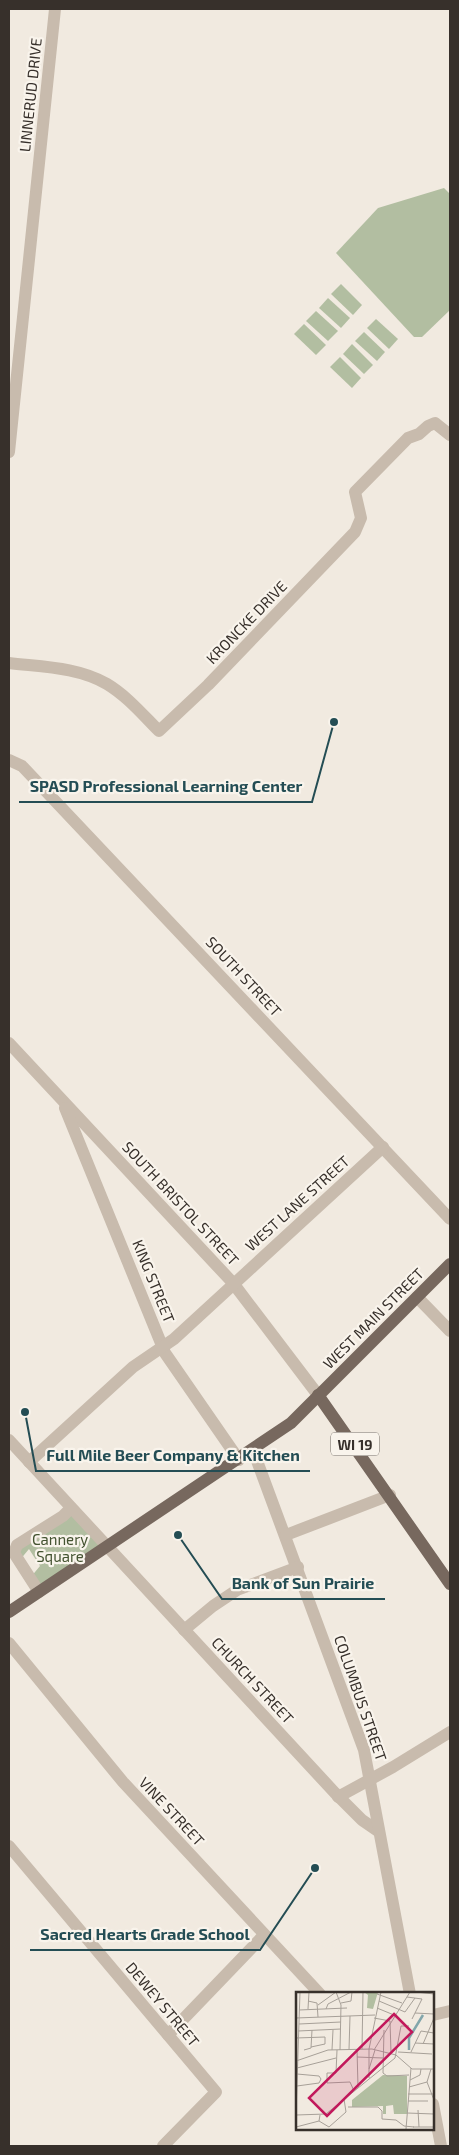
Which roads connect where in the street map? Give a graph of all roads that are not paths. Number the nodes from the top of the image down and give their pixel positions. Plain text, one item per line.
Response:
1 (55, 9) edge
2 (10, 427) edge
3 (450, 436) edge
4 (9, 452) edge
5 (9, 663) edge
6 (9, 760) edge
7 (9, 1043) edge
8 (62, 1101) junction
9 (383, 1147) junction
10 (450, 1219) edge
11 (450, 1264) edge
12 (233, 1283) junction
13 (417, 1297) junction
14 (450, 1331) edge
15 (163, 1347) junction
16 (318, 1395) junction
17 (9, 1440) edge
18 (253, 1450) junction
19 (239, 1460) junction
20 (29, 1462) junction
21 (390, 1495) junction
22 (71, 1508) junction
23 (286, 1535) junction
24 (108, 1546) junction
25 (13, 1550) edge
26 (298, 1567) junction
27 (450, 1584) edge
28 (36, 1588) junction
29 (9, 1612) edge
30 (184, 1630) junction
31 (9, 1643) edge
32 (450, 1732) edge
33 (370, 1780) junction
34 (338, 1797) junction
35 (378, 1831) junction
36 (9, 1846) edge
37 (264, 1935) junction
38 (318, 1992) edge
39 (410, 1992) edge
40 (450, 2011) edge
41 (434, 2015) edge
42 (168, 2035) junction
43 (434, 2109) edge
44 (163, 2146) edge
45 (441, 2146) edge

1 - 2 street, LINNERUD DRIVE
2 - 4 street, LINNERUD DRIVE
3 - 5 street, KRONCKE DRIVE
6 - 9 street, SOUTH STREET
7 - 8 street, SOUTH BRISTOL STREET
8 - 12 street, SOUTH BRISTOL STREET
8 - 15 street, KING STREET
9 - 10 street, SOUTH STREET
9 - 12 street, WEST LANE STREET
11 - 13 main road, WEST MAIN STREET
12 - 15 street, WEST LANE STREET
12 - 16 street, SOUTH BRISTOL STREET
13 - 14 street
13 - 16 main road, WEST MAIN STREET
15 - 19 street, KING STREET
15 - 20 street, WEST LANE STREET
16 - 18 main road, WEST MAIN STREET
16 - 21 main road, WI 19
17 - 20 street, CHURCH STREET
18 - 19 main road, WEST MAIN STREET
18 - 23 street, COLUMBUS STREET
19 - 24 main road, WEST MAIN STREET
20 - 22 street, CHURCH STREET
21 - 23 street
21 - 27 main road, WI 19
22 - 24 street, CHURCH STREET
22 - 25 street
23 - 26 street, COLUMBUS STREET
24 - 28 main road, WEST MAIN STREET
24 - 30 street, CHURCH STREET
25 - 28 street
26 - 30 street
26 - 33 street, COLUMBUS STREET
28 - 29 main road, WEST MAIN STREET
30 - 34 street, CHURCH STREET
31 - 37 street, VINE STREET
32 - 33 street
33 - 34 street
33 - 35 street, COLUMBUS STREET
34 - 35 street, CHURCH STREET
35 - 39 street, COLUMBUS STREET
36 - 42 street, DEWEY STREET
37 - 38 street, VINE STREET
37 - 42 street
40 - 41 street
42 - 44 street, DEWEY STREET
43 - 45 street

